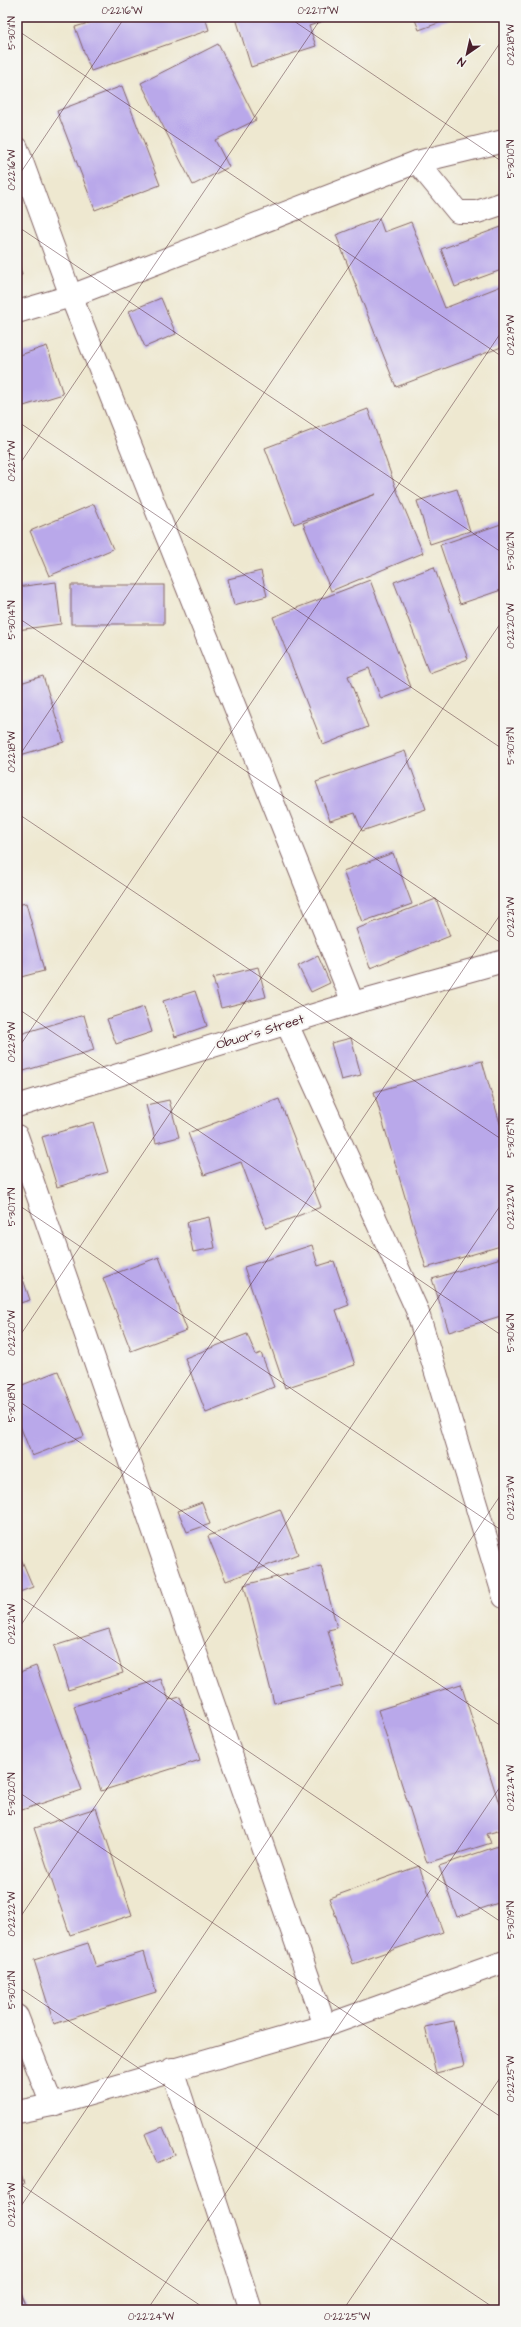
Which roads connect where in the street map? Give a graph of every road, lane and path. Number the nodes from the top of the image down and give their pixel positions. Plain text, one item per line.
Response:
1 (504, 141) edge
2 (17, 148) edge
3 (417, 162) junction
4 (504, 203) edge
5 (71, 296) junction
6 (17, 312) edge
7 (504, 961) edge
8 (353, 1003) junction
9 (287, 1024) junction
10 (17, 1106) edge
11 (17, 1136) edge
12 (504, 1597) edge
13 (504, 1962) edge
14 (17, 2016) edge
15 (325, 2026) junction
16 (172, 2069) junction
17 (52, 2105) junction
18 (17, 2112) edge
19 (251, 2310) edge

1 - 3 street
2 - 5 street
3 - 4 street
3 - 5 street
5 - 6 street
5 - 8 street
7 - 8 street, Obuor’s Street
8 - 9 street, Obuor’s Street
9 - 10 street, Obuor’s Street
9 - 12 street
11 - 15 street
13 - 15 street
14 - 17 street
15 - 16 street
16 - 17 street
16 - 19 street
17 - 18 street

